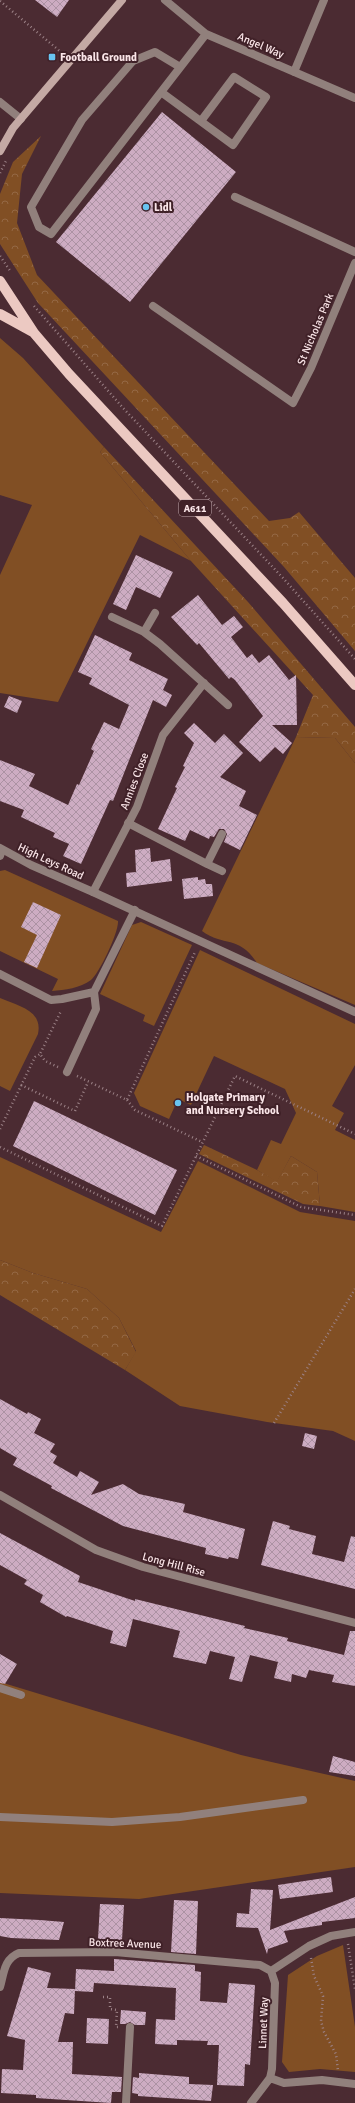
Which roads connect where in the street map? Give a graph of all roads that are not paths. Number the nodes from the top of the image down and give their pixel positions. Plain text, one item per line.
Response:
1 (122, 0) edge
2 (165, 0) edge
3 (324, 0) edge
4 (206, 34) junction
5 (180, 67) junction
6 (294, 72) junction
7 (161, 92) junction
8 (355, 98) edge
9 (0, 102) edge
10 (21, 119) junction
11 (200, 121) junction
12 (13, 128) junction
13 (0, 137) edge
14 (0, 151) edge
15 (235, 197) dead end
16 (355, 252) edge
17 (355, 264) edge
18 (0, 281) edge
19 (153, 306) dead end
20 (0, 314) edge
21 (34, 333) junction
22 (155, 612) dead end
23 (112, 617) dead end
24 (144, 632) junction
25 (204, 683) junction
26 (355, 685) edge
27 (228, 705) dead end
28 (128, 823) junction
29 (222, 834) dead end
30 (1, 851) edge
31 (207, 864) junction
32 (222, 871) dead end
33 (93, 892) junction
34 (135, 910) junction
35 (0, 974) edge
36 (94, 992) junction
37 (355, 1012) edge
38 (67, 1072) road end
39 (0, 1495) edge
40 (355, 1623) edge
41 (0, 1688) edge
42 (21, 1695) dead end
43 (303, 1800) dead end
44 (0, 1817) edge
45 (351, 1933) edge
46 (271, 1971) junction
47 (0, 1987) edge
48 (130, 2027) road end
49 (270, 2078) junction
50 (355, 2084) edge
51 (126, 2103) edge
52 (251, 2103) edge

1 - 10 main road
2 - 4 street, Angel Way
3 - 6 street
4 - 5 street
4 - 6 street, Angel Way
5 - 7 street
5 - 7 street
6 - 8 street, Angel Way
7 - 11 street
9 - 10 street
10 - 12 main road
11 - 11 street
12 - 13 main road
12 - 14 main road
15 - 16 street
17 - 19 street, St Nicholas Park
18 - 21 main road, A611
20 - 21 main road, A611
21 - 26 main road, A611
22 - 24 street
23 - 24 street
24 - 25 street
25 - 27 street
25 - 28 street, Annies Close
28 - 31 street
28 - 33 street, Annies Close
29 - 31 street
30 - 33 street, High Leys Road
31 - 32 street
33 - 34 street, High Leys Road
34 - 36 street
34 - 37 street, High Leys Road
35 - 36 street
36 - 38 street
39 - 40 street, Long Hill Rise
41 - 42 street
43 - 44 street
45 - 46 street
46 - 47 street, Boxtree Avenue
46 - 49 street, Linnet Way
48 - 51 street
49 - 50 street
49 - 52 street

